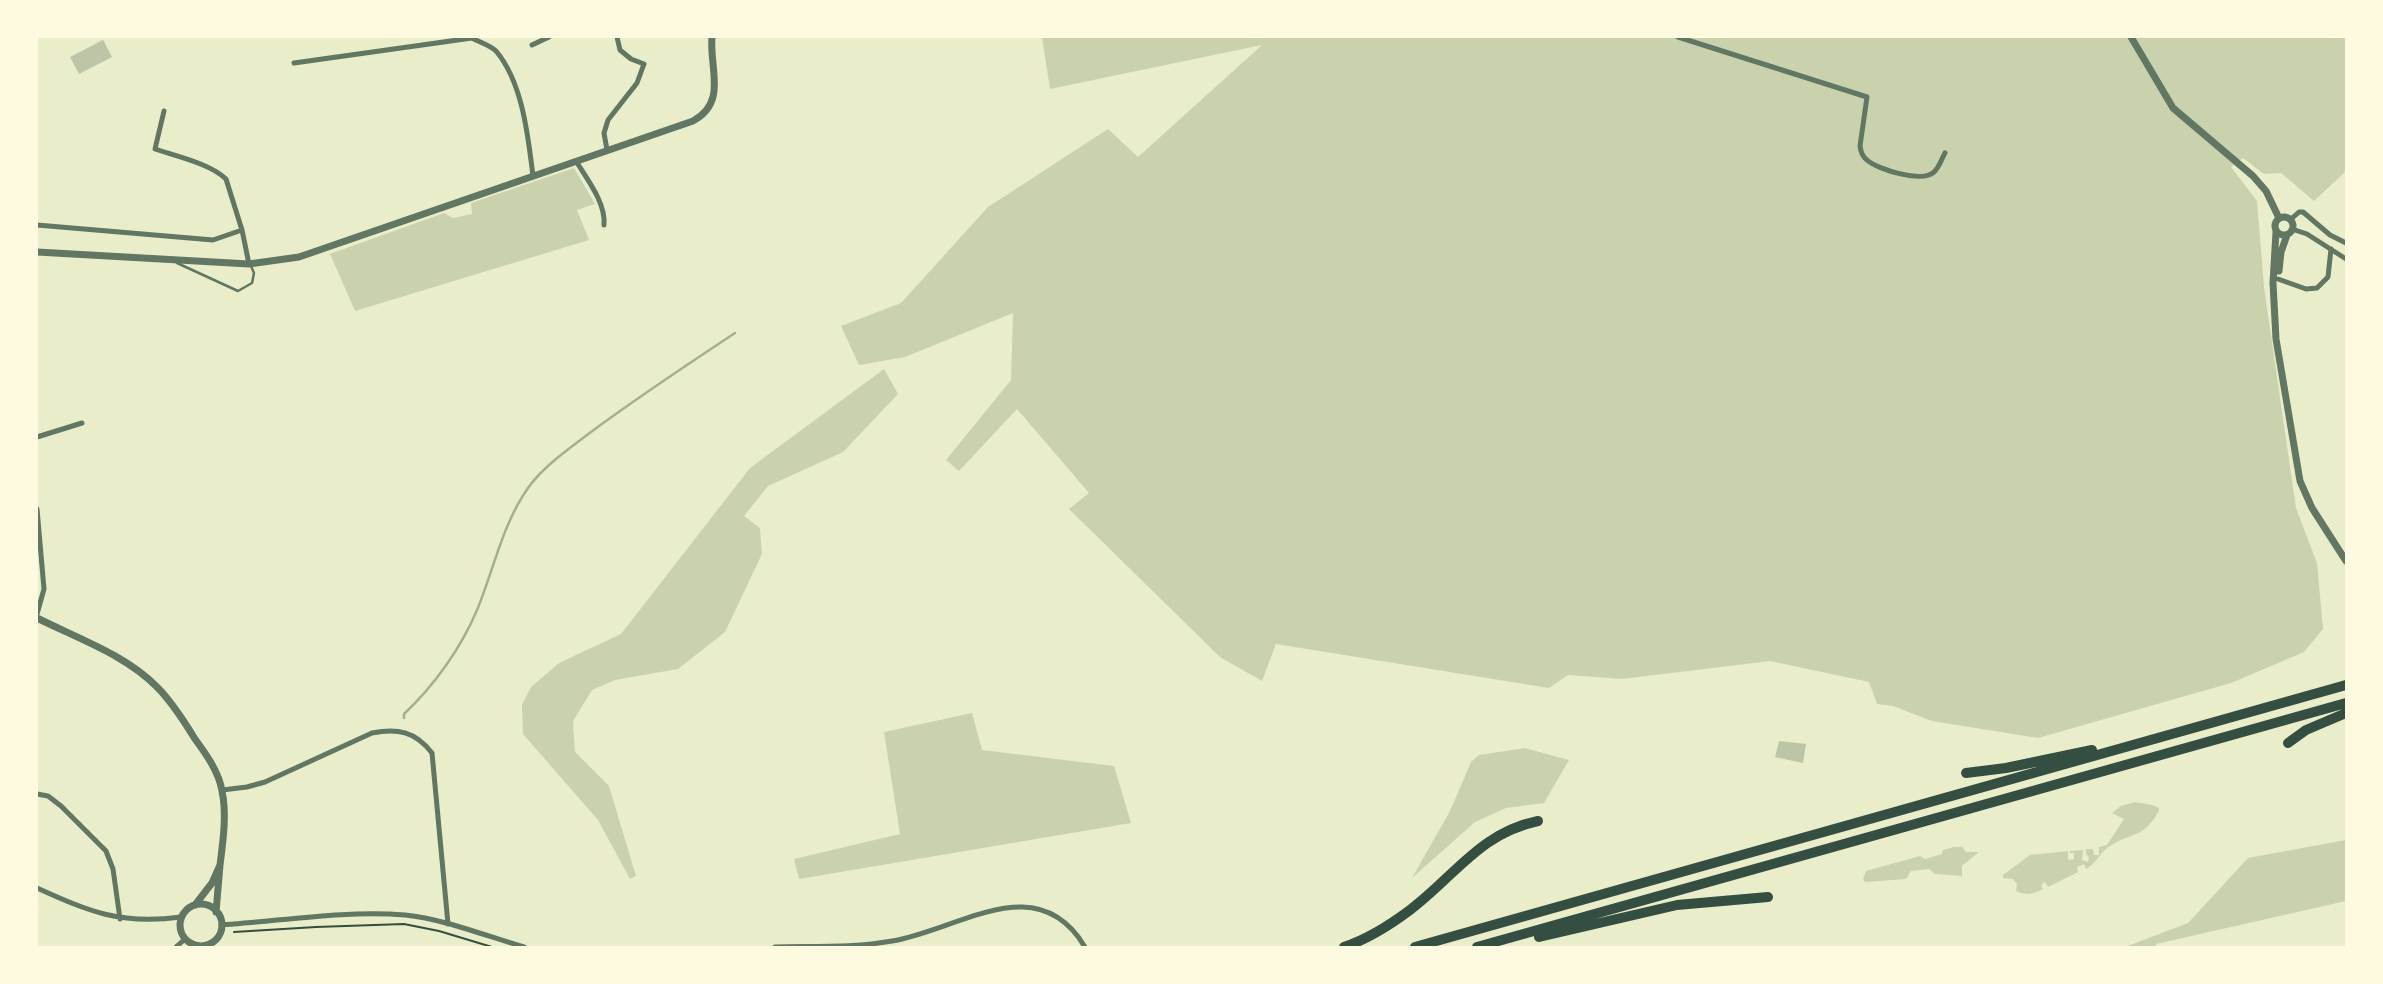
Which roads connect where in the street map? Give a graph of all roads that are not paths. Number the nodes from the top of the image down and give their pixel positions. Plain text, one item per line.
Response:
1 (549, 37) edge
2 (617, 37) edge
3 (712, 37) edge
4 (1678, 37) edge
5 (2131, 37) edge
6 (532, 45) dead end
7 (295, 63) dead end
8 (164, 111) dead end
9 (607, 150) junction
10 (1945, 153) dead end
11 (576, 161) junction
12 (533, 176) junction
13 (2279, 218) junction
14 (2290, 219) junction
15 (37, 225) edge
16 (604, 225) dead end
17 (242, 230) junction
18 (2276, 232) junction
19 (2290, 232) junction
20 (2346, 243) edge
21 (2331, 249) junction
22 (37, 252) edge
23 (2346, 259) edge
24 (171, 260) junction
25 (249, 264) junction
26 (2278, 279) junction
27 (2275, 288) junction
28 (82, 423) dead end
29 (37, 437) edge
30 (37, 509) edge
31 (2346, 561) edge
32 (37, 616) edge
33 (2346, 685) edge
34 (2346, 703) edge
35 (2346, 713) edge
36 (2200, 726) junction
37 (2288, 743) dead end
38 (1966, 773) dead end
39 (222, 790) junction
40 (37, 794) edge
41 (1538, 821) dead end
42 (220, 865) junction
43 (37, 888) edge
44 (1768, 897) dead end
45 (194, 905) junction
46 (216, 912) junction
47 (181, 918) junction
48 (120, 919) junction
49 (448, 924) junction
50 (221, 925) junction
51 (189, 943) edge
52 (212, 944) edge
53 (176, 947) edge
54 (524, 947) edge
55 (775, 947) edge
56 (1084, 947) edge
57 (1344, 947) edge
58 (1415, 947) edge
59 (1477, 947) edge
60 (1495, 947) edge

1 - 6 street
2 - 9 street
3 - 9 street
4 - 10 street
5 - 13 street
7 - 12 street
8 - 17 street
9 - 11 street
11 - 12 street
11 - 16 street
12 - 25 street
13 - 14 street
13 - 18 street
14 - 19 street
14 - 20 street
15 - 17 street
17 - 25 street
18 - 19 street
18 - 27 street
19 - 21 street
19 - 26 street
21 - 23 street
21 - 26 street
22 - 24 street
24 - 25 street
24 - 25 lane
26 - 27 street
27 - 31 street
28 - 29 street
30 - 32 street
32 - 39 street
33 - 36 highway
34 - 59 highway
35 - 37 highway
36 - 38 highway
36 - 58 highway
39 - 42 street
39 - 49 street
40 - 48 street
41 - 57 highway
42 - 45 street
42 - 46 street
43 - 48 street
44 - 60 highway
45 - 46 street
45 - 47 street
46 - 50 street
47 - 48 street
47 - 51 street
49 - 50 street
49 - 54 street
50 - 52 street
51 - 52 street
51 - 53 street
55 - 56 street

